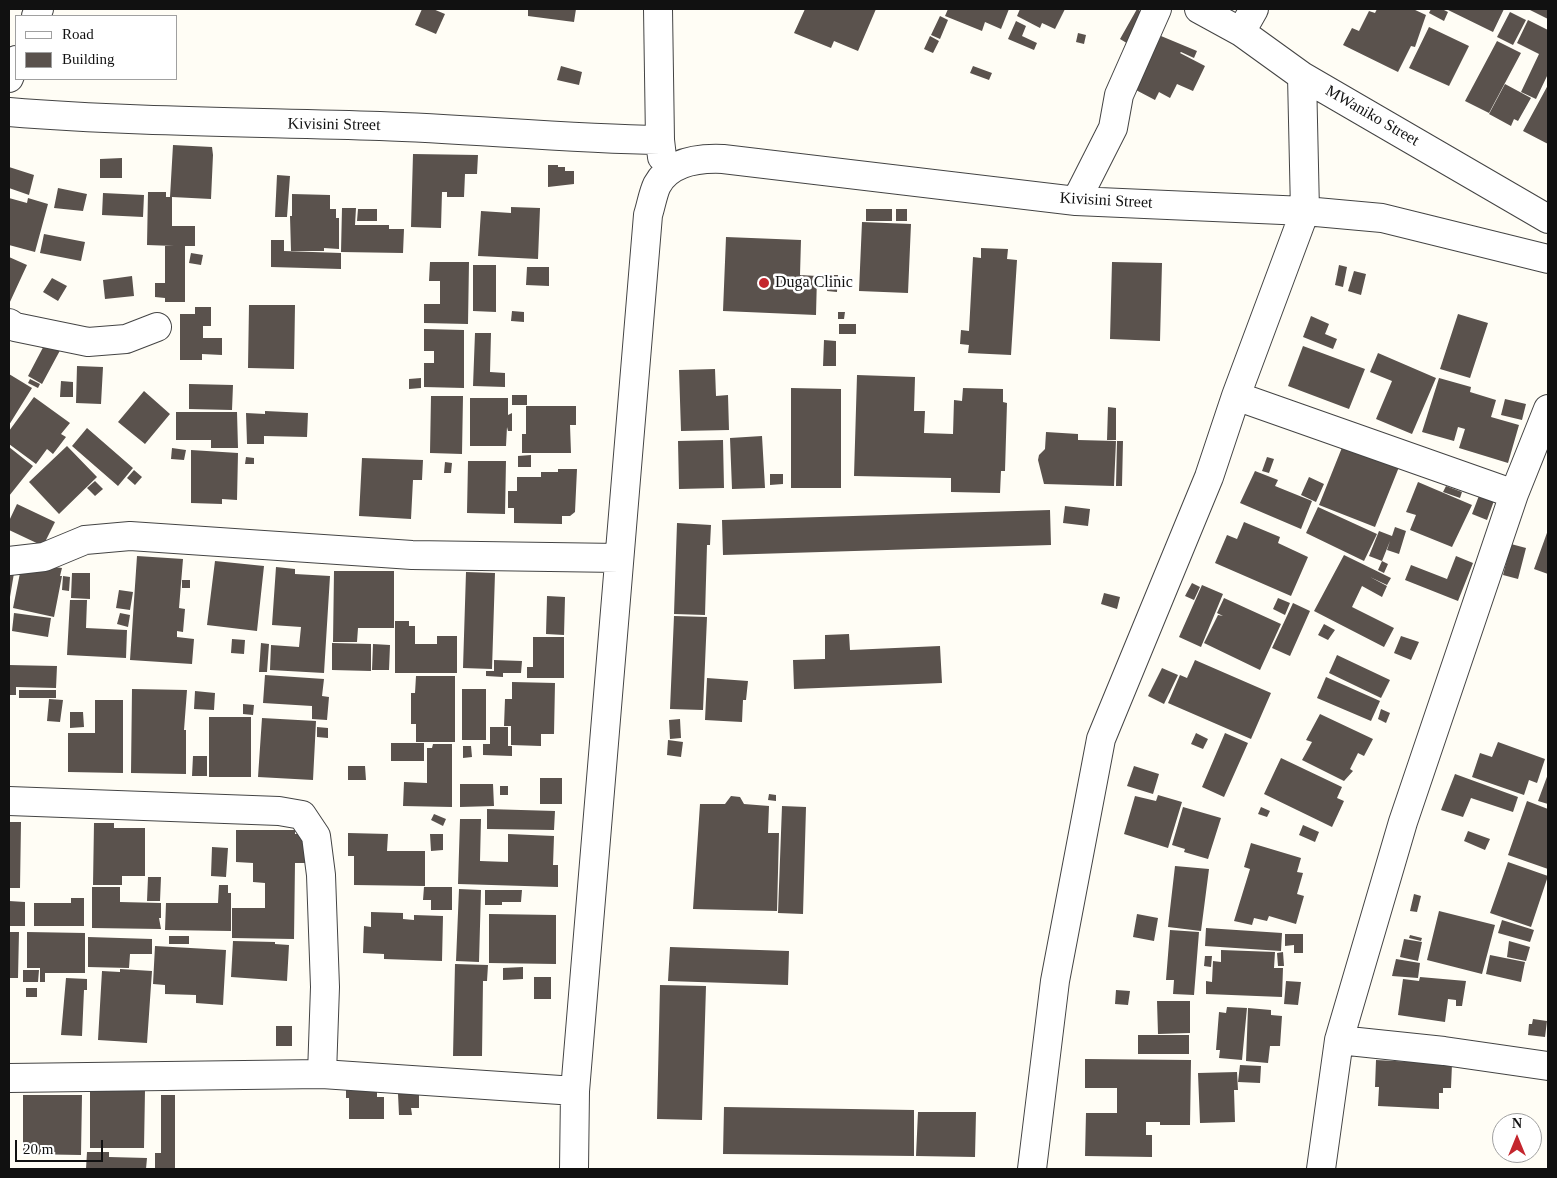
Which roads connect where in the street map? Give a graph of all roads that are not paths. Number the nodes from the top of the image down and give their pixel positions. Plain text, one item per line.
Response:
1 (658, 9) edge
2 (1157, 9) edge
3 (1199, 9) edge
4 (1248, 20) edge
5 (15, 63) edge
6 (1302, 76) junction
7 (9, 78) edge
8 (9, 112) edge
9 (660, 140) junction
10 (666, 176) junction
11 (1076, 201) junction
12 (1305, 211) junction
13 (1548, 219) edge
14 (1548, 259) edge
15 (9, 323) edge
16 (157, 327) dead end
17 (1236, 396) junction
18 (1548, 409) edge
19 (1514, 494) junction
20 (619, 558) junction
21 (9, 562) edge
22 (9, 801) edge
23 (1339, 1040) junction
24 (1548, 1066) edge
25 (322, 1074) junction
26 (9, 1078) edge
27 (575, 1091) junction
28 (574, 1169) edge
29 (1032, 1169) edge
30 (1321, 1169) edge

1 - 9 street
2 - 11 street
3 - 4 street, MWaniko Street
4 - 6 street, MWaniko Street
5 - 7 street
6 - 12 street
6 - 13 street, MWaniko Street
8 - 9 street, Kivisini Street
9 - 10 street
10 - 11 street, Kivisini Street
10 - 20 street
11 - 12 street, Kivisini Street
12 - 14 street, Kivisini Street
12 - 17 street
15 - 16 street
17 - 19 street
17 - 29 street
18 - 19 street
19 - 23 street
20 - 21 street
20 - 27 street
22 - 25 street
23 - 24 street
23 - 30 street
25 - 26 street
25 - 27 street
27 - 28 street

